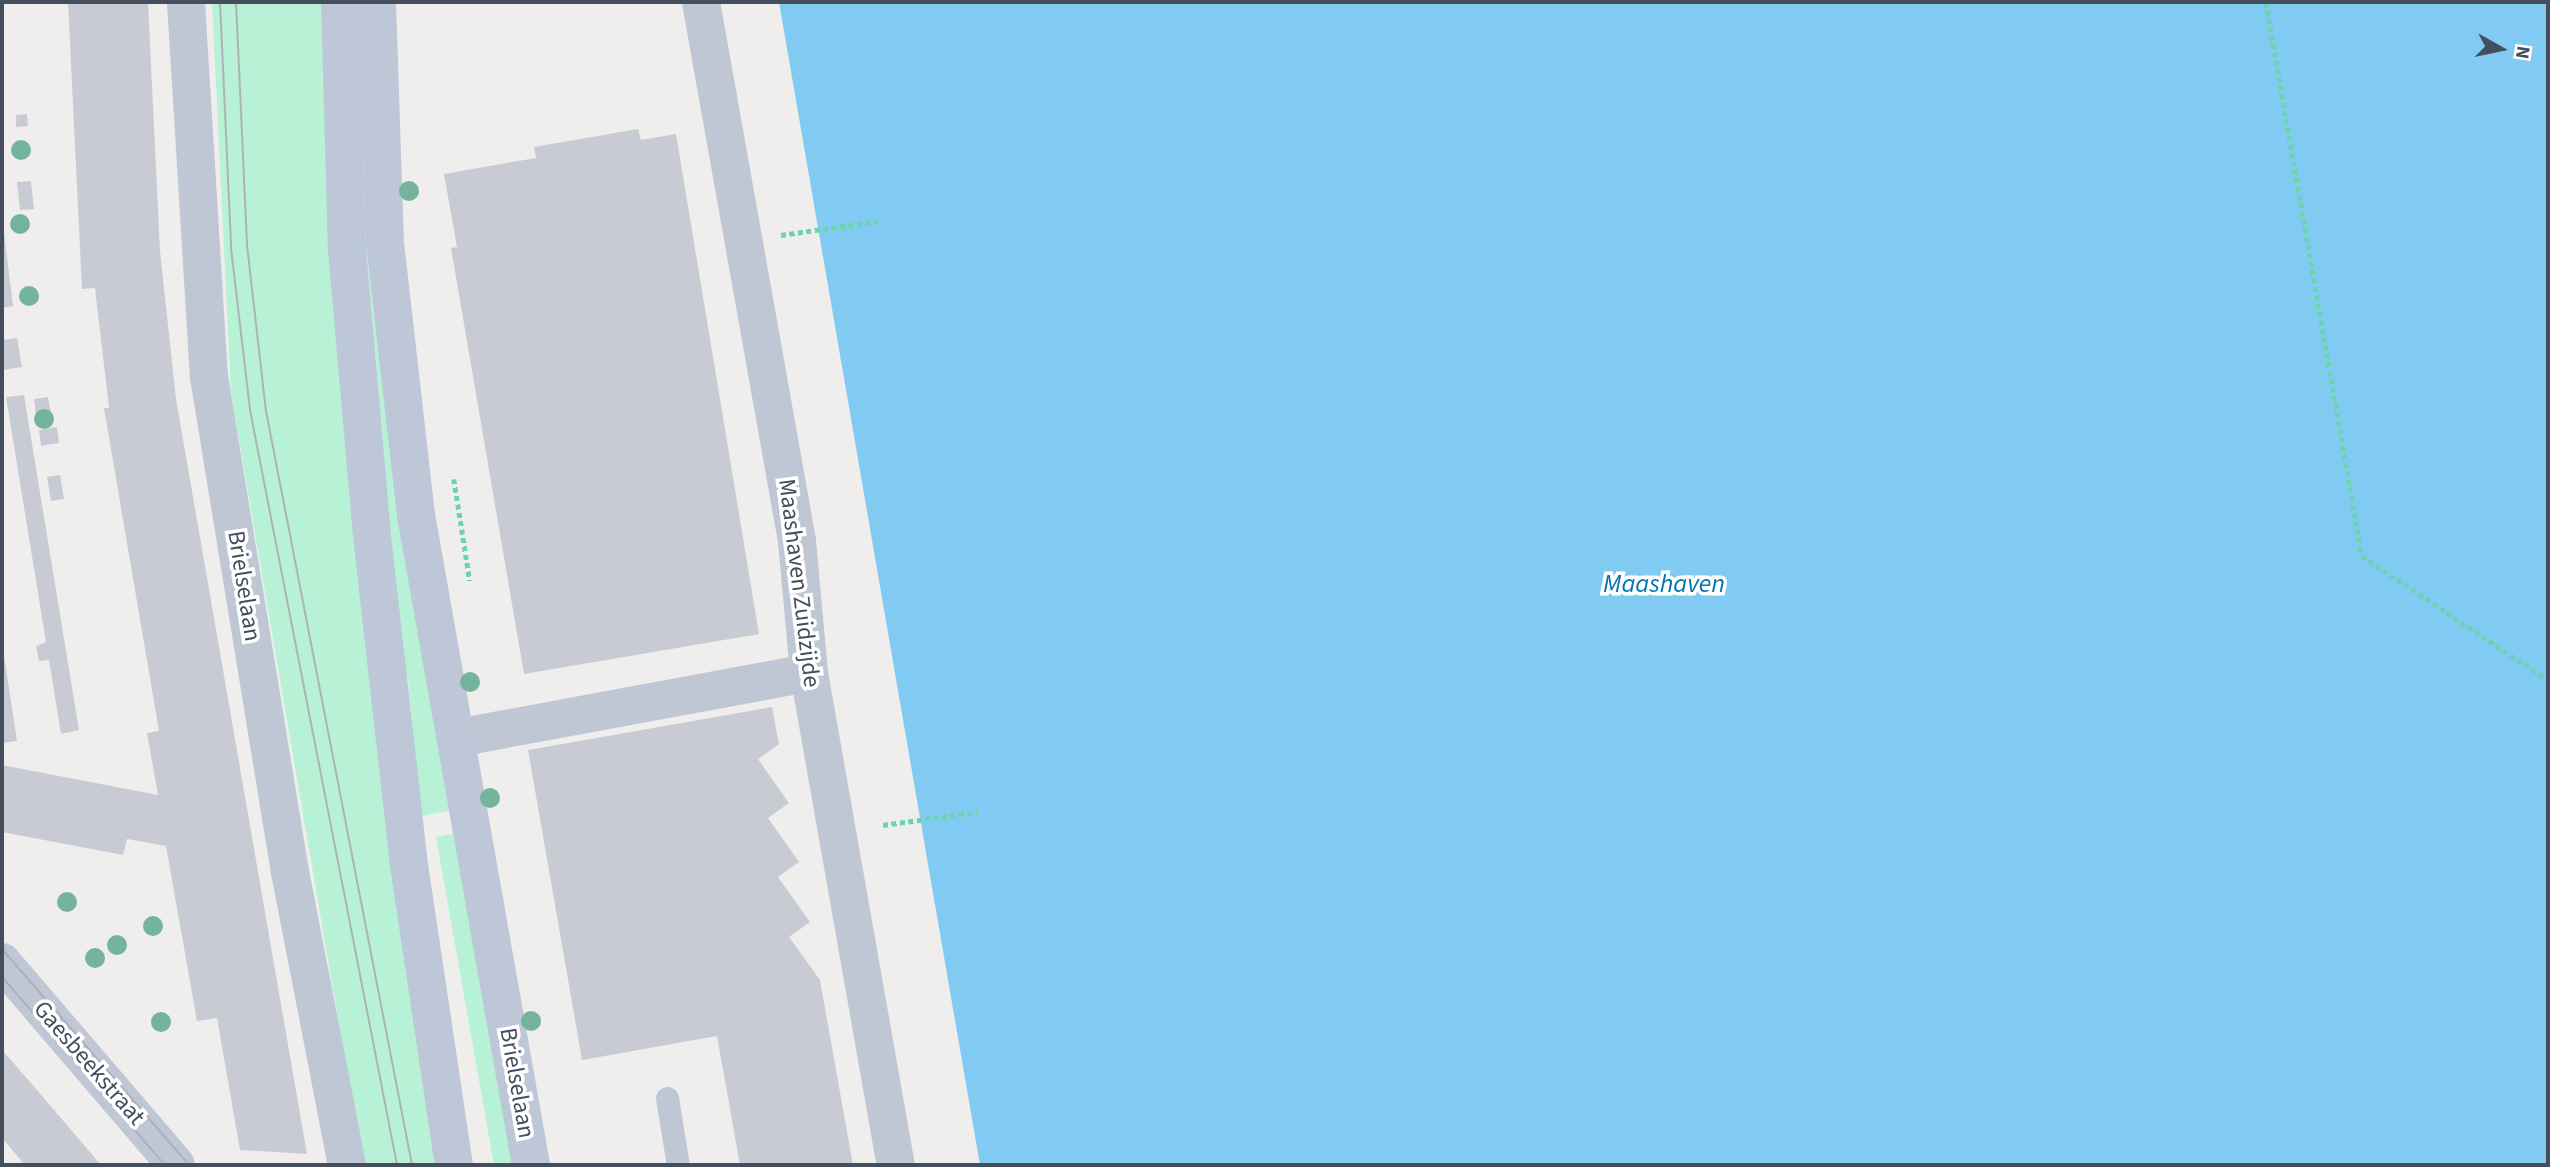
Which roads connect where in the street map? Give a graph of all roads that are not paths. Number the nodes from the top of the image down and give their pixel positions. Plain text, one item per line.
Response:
1 (186, 2) edge
2 (340, 2) edge
3 (377, 2) edge
4 (701, 2) edge
5 (809, 673) junction
6 (457, 738) junction
7 (2, 962) edge
8 (667, 1098) dead end
9 (176, 1165) edge
10 (347, 1165) edge
11 (454, 1165) edge
12 (531, 1165) edge
13 (678, 1165) edge
14 (896, 1165) edge

1 - 10 street, Brielselaan
2 - 11 main road
3 - 6 main road, Brielselaan
4 - 5 street, Maashaven Zuidzijde
5 - 6 street
5 - 14 street, Maashaven Zuidzijde
6 - 12 main road, Brielselaan
7 - 9 street, Gaesbeekstraat
8 - 13 lane

